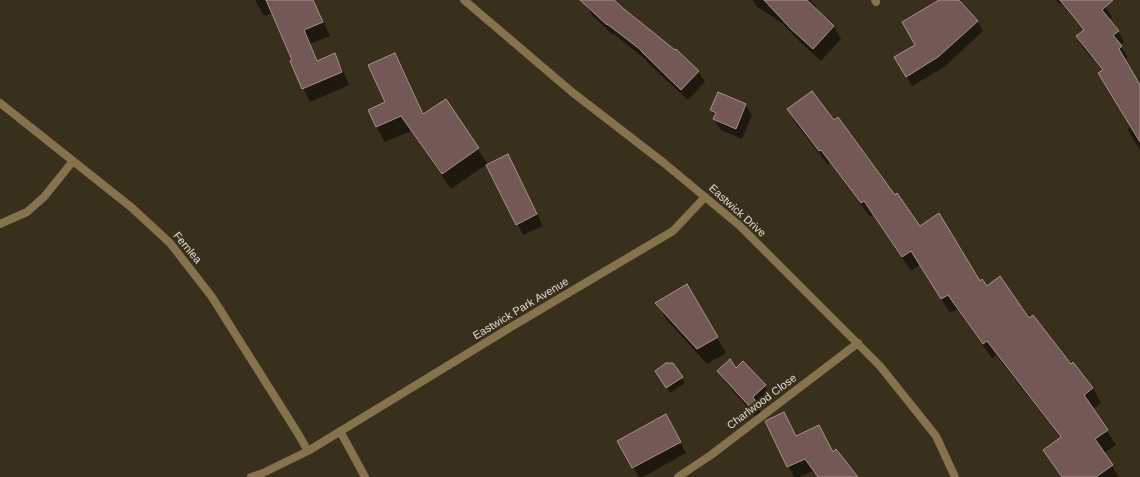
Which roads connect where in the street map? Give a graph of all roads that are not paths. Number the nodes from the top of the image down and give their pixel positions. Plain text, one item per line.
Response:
1 (465, 0) edge
2 (0, 102) edge
3 (73, 161) junction
4 (705, 197) junction
5 (0, 224) edge
6 (858, 343) junction
7 (340, 431) junction
8 (308, 451) junction
9 (251, 477) edge
10 (365, 477) edge
11 (678, 477) edge
12 (955, 477) edge

1 - 4 street, Eastwick Drive
2 - 3 street, Fernlea
3 - 5 street
3 - 8 street, Fernlea
4 - 6 street, Eastwick Drive
4 - 7 street, Eastwick Park Avenue
6 - 11 street, Charlwood Close
6 - 12 street, Eastwick Drive
7 - 8 street, Eastwick Park Avenue
7 - 10 street
8 - 9 street, Eastwick Park Avenue

